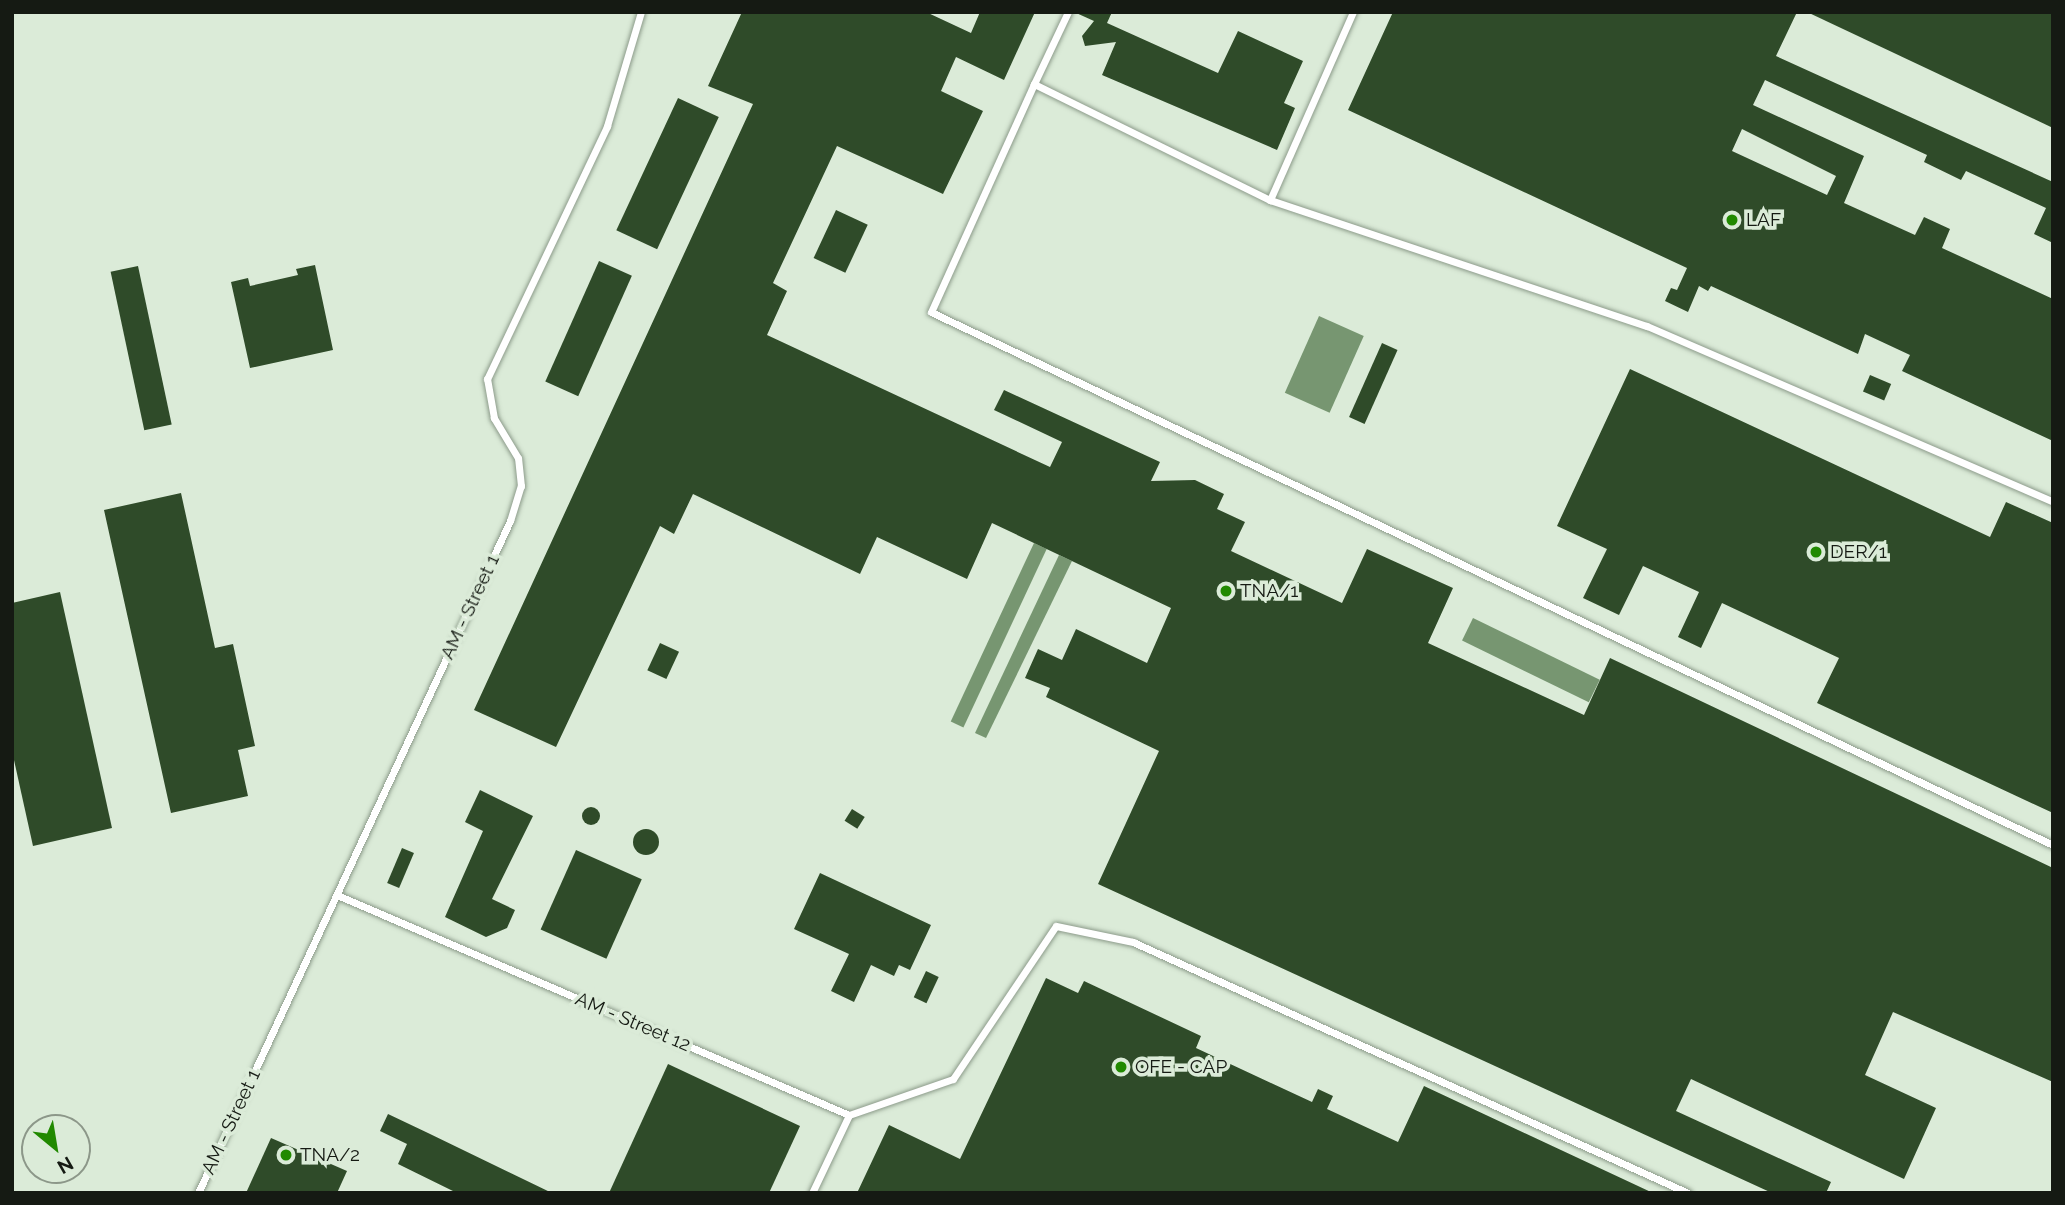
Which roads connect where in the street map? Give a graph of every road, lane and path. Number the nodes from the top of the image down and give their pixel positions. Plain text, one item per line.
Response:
1 (642, 12) edge
2 (1068, 12) edge
3 (1353, 12) edge
4 (1034, 84) junction
5 (1270, 200) junction
6 (2053, 502) edge
7 (2053, 845) edge
8 (337, 895) junction
9 (849, 1115) junction
10 (198, 1193) edge
11 (813, 1193) edge
12 (1688, 1193) edge

1 - 8 lane, AM - Street 1
2 - 4 lane
3 - 5 lane
4 - 5 lane
4 - 7 lane
5 - 6 lane
8 - 9 lane, AM - Street 12
8 - 10 lane, AM - Street 1
9 - 11 lane
9 - 12 lane

